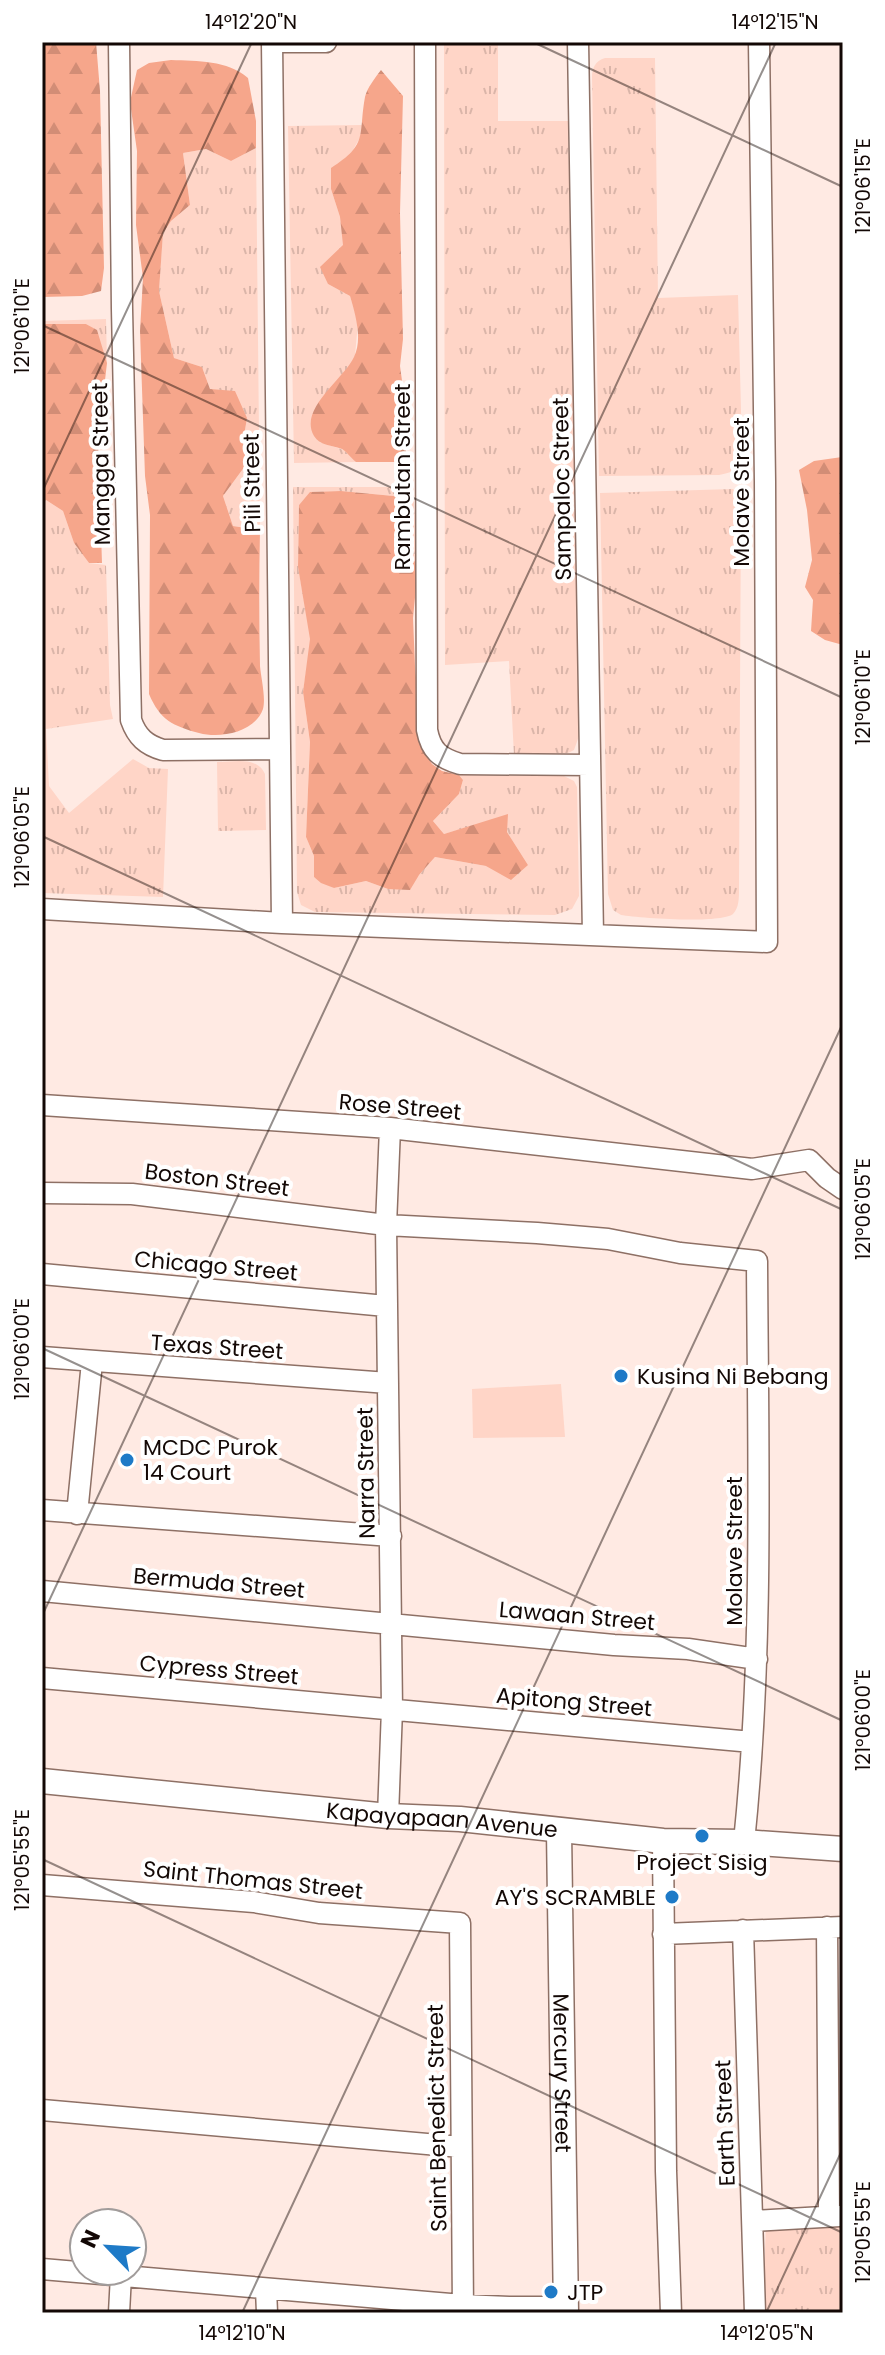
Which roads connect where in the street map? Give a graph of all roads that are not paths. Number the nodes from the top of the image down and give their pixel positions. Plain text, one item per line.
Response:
1 (119, 42) edge
2 (272, 42) edge
3 (285, 42) edge
4 (326, 42) edge
5 (425, 42) edge
6 (578, 42) edge
7 (759, 42) edge
8 (280, 749) junction
9 (590, 765) junction
10 (42, 909) edge
11 (282, 923) junction
12 (593, 935) junction
13 (42, 1105) edge
14 (390, 1128) junction
15 (843, 1189) edge
16 (42, 1193) edge
17 (386, 1225) junction
18 (757, 1261) joint
19 (42, 1274) edge
20 (386, 1306) junction
21 (42, 1357) edge
22 (92, 1362) junction
23 (388, 1383) junction
24 (42, 1510) edge
25 (77, 1514) junction
26 (391, 1536) junction
27 (42, 1591) edge
28 (392, 1623) junction
29 (757, 1659) junction
30 (42, 1678) edge
31 (392, 1709) junction
32 (752, 1742) junction
33 (42, 1781) edge
34 (388, 1816) junction
35 (559, 1831) junction
36 (663, 1841) junction
37 (744, 1842) junction
38 (843, 1849) edge
39 (42, 1885) edge
40 (460, 1923) joint
41 (835, 1927) edge
42 (743, 1930) junction
43 (663, 1934) junction
44 (42, 2110) edge
45 (461, 2147) junction
46 (836, 2216) edge
47 (753, 2221) junction
48 (42, 2269) edge
49 (68, 2271) edge
50 (148, 2278) edge
51 (120, 2287) edge
52 (266, 2289) junction
53 (462, 2309) edge
54 (566, 2310) edge
55 (119, 2313) edge
56 (267, 2313) edge
57 (671, 2313) edge
58 (755, 2313) edge

1 - 8 street, Mangga Street
2 - 8 street, Pili Street
3 - 4 street
5 - 9 street, Rambutan Street
6 - 9 street, Sampaloc Street
7 - 12 street, Molave Street
8 - 11 street, Pili Street
9 - 12 street, Sampaloc Street
10 - 11 street
11 - 12 street
13 - 14 street, Rose Street
14 - 15 street, Rose Street
14 - 17 street, Narra Street
16 - 17 street, Boston Street
17 - 18 street, Boston Street
17 - 20 street, Narra Street
18 - 29 street, Molave Street
19 - 20 street, Chicago Street
20 - 23 street, Narra Street
21 - 22 street, Texas Street
22 - 23 street, Texas Street
22 - 25 street
23 - 26 street, Narra Street
24 - 25 street
25 - 26 street
26 - 28 street, Narra Street
27 - 28 street, Bermuda Street
28 - 29 street, Lawaan Street
28 - 31 street, Narra Street
29 - 32 street, Molave Street
30 - 31 street, Cypress Street
31 - 32 street, Apitong Street
31 - 34 street, Narra Street
32 - 37 street, Molave Street
33 - 34 street, Kapayapaan Avenue
34 - 35 street, Kapayapaan Avenue
35 - 36 street, Kapayapaan Avenue
35 - 54 street, Mercury Street
36 - 37 street, Kapayapaan Avenue
36 - 43 street
37 - 38 street, Kapayapaan Avenue
39 - 40 street, Saint Thomas Street
40 - 45 street, Saint Benedict Street
41 - 42 street
41 - 46 street
42 - 43 street
42 - 47 street, Earth Street
43 - 57 street
44 - 45 street
45 - 53 street, Saint Benedict Street
46 - 47 street
47 - 58 street, Earth Street
48 - 49 street
50 - 52 street
51 - 55 street
52 - 53 street
52 - 56 street
53 - 54 street

